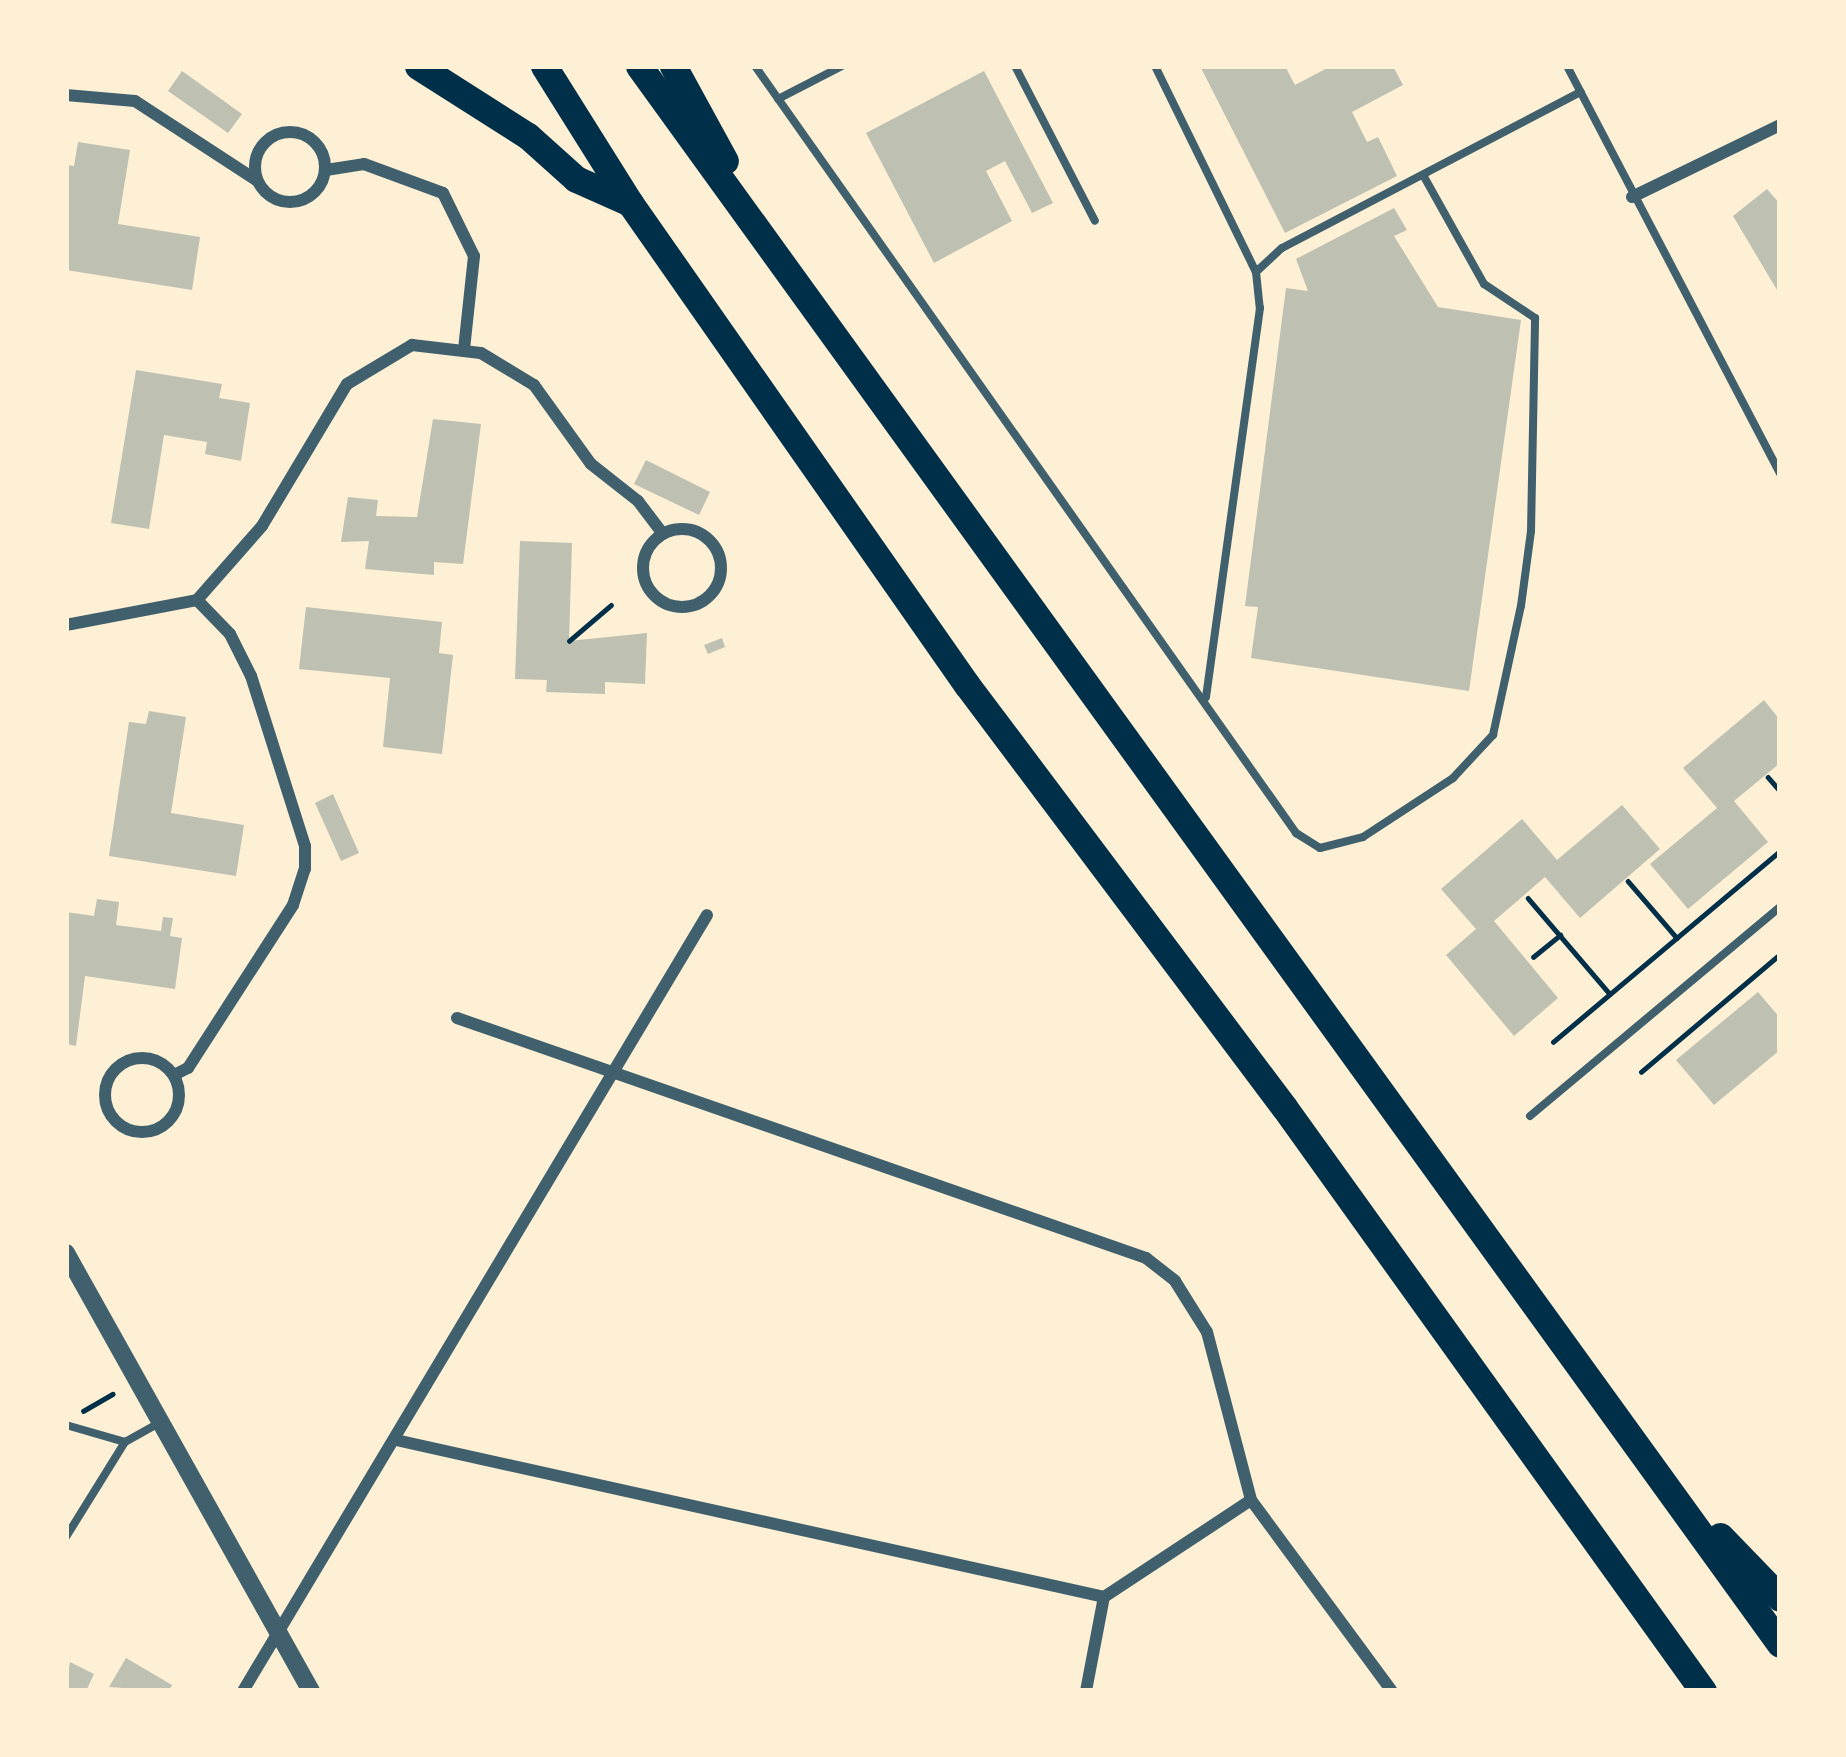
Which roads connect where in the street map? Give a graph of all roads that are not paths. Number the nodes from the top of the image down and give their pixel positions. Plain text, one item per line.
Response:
1 (418, 66) edge
2 (544, 66) edge
3 (639, 66) edge
4 (673, 66) edge
5 (755, 66) edge
6 (842, 66) edge
7 (1015, 66) edge
8 (1155, 66) edge
9 (1568, 66) edge
10 (1580, 92) junction
11 (66, 95) edge
12 (778, 99) junction
13 (1780, 125) edge
14 (326, 170) junction
15 (1423, 175) junction
16 (257, 182) junction
17 (1632, 197) junction
18 (630, 203) junction
19 (1095, 221) dead end
20 (1256, 272) junction
21 (788, 275) junction
22 (464, 349) junction
23 (1780, 474) edge
24 (663, 533) junction
25 (196, 600) junction
26 (66, 625) edge
27 (1206, 698) junction
28 (1780, 907) edge
29 (707, 915) dead end
30 (457, 1018) dead end
31 (608, 1074) junction
32 (174, 1076) junction
33 (1530, 1116) dead end
34 (66, 1253) edge
35 (160, 1422) junction
36 (66, 1425) edge
37 (396, 1440) junction
38 (125, 1442) junction
39 (1662, 1477) junction
40 (1251, 1500) junction
41 (66, 1538) edge
42 (1104, 1598) junction
43 (1780, 1598) edge
44 (277, 1632) junction
45 (1780, 1644) edge
46 (242, 1691) edge
47 (311, 1691) edge
48 (1086, 1691) edge
49 (1391, 1691) edge
50 (1703, 1691) edge

1 - 18 highway
2 - 18 highway
3 - 21 highway
4 - 21 highway
5 - 12 lane
6 - 12 lane
7 - 19 lane
8 - 20 lane
9 - 10 lane
10 - 15 lane
10 - 17 lane
11 - 16 street
12 - 27 lane
13 - 17 street
14 - 16 street
14 - 16 street
14 - 22 street
15 - 20 lane
15 - 27 lane
17 - 23 lane
18 - 50 highway
20 - 27 lane
21 - 39 highway
22 - 24 street
22 - 25 street
24 - 24 street
25 - 26 street
25 - 32 street
28 - 33 lane
29 - 31 street
30 - 31 street
31 - 37 street
31 - 40 street
32 - 32 street
34 - 35 street
35 - 38 lane
35 - 44 street
36 - 38 lane
37 - 42 street
37 - 44 street
38 - 41 lane
39 - 43 highway
39 - 45 highway
40 - 42 street
40 - 49 street
42 - 48 street
44 - 46 street
44 - 47 street

